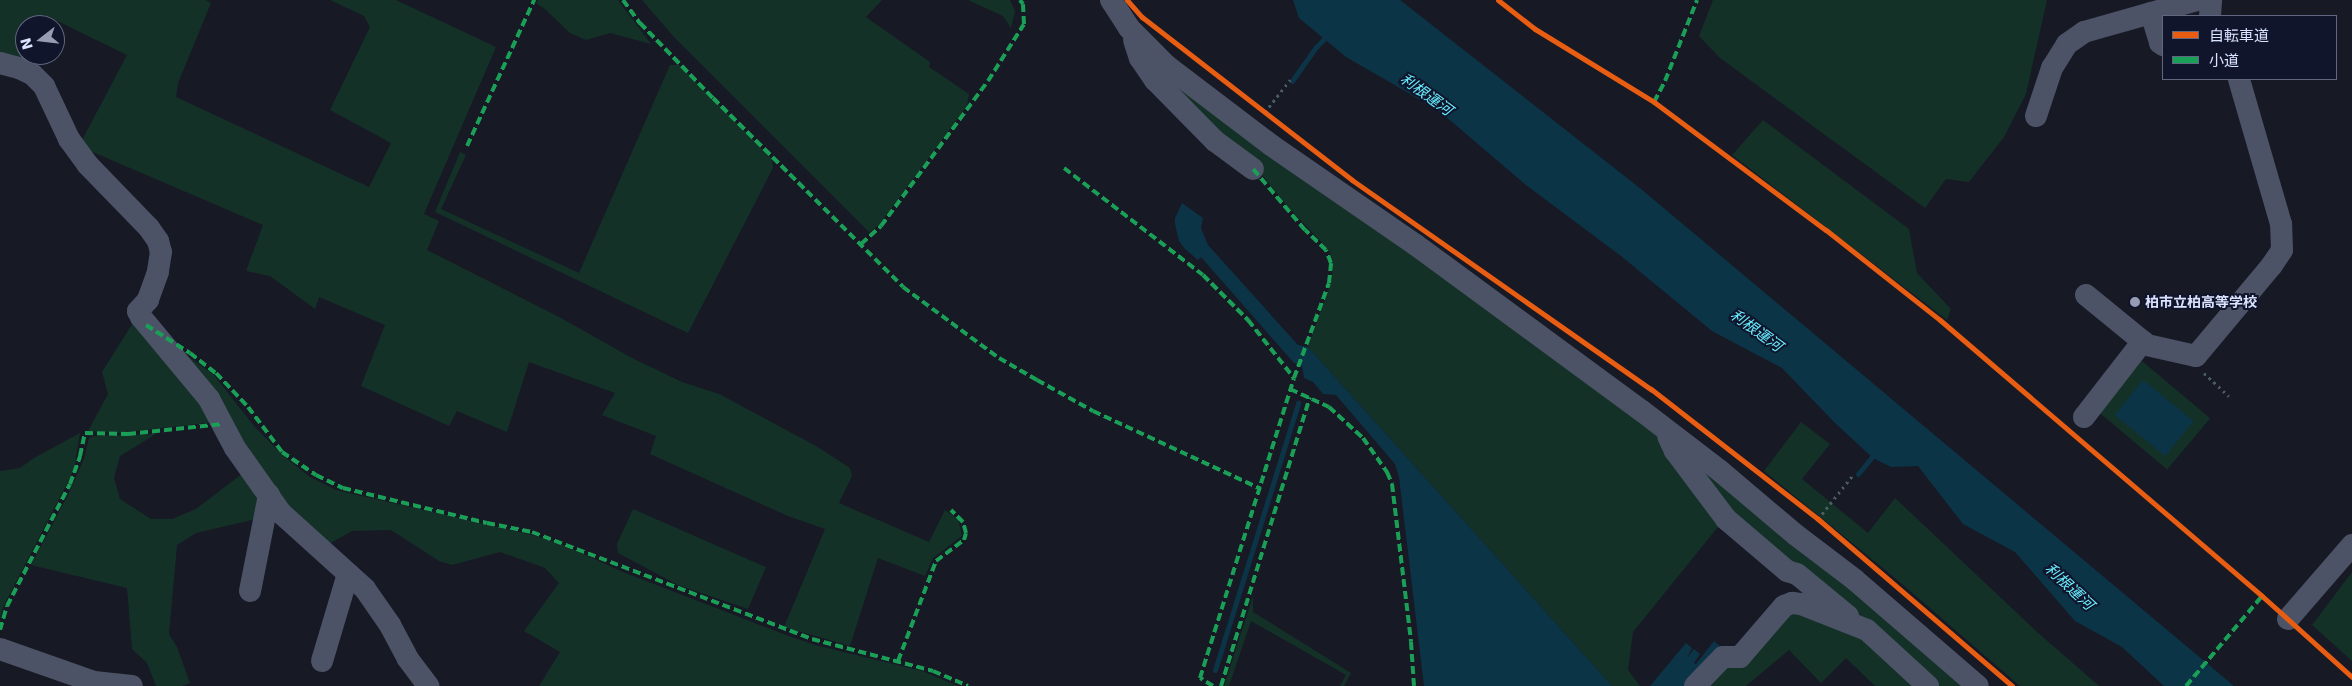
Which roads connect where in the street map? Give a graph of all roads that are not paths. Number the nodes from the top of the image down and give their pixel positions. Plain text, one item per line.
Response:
1 (1111, 0) edge
2 (2197, 0) edge
3 (2212, 0) edge
4 (2151, 13) junction
5 (2210, 15) edge
6 (1130, 28) junction
7 (2162, 44) edge
8 (0, 63) edge
9 (2239, 80) edge
10 (2036, 116) dead end
11 (1253, 168) dead end
12 (2086, 295) dead end
13 (2143, 342) junction
14 (2084, 417) dead end
15 (1666, 429) junction
16 (269, 495) junction
17 (2352, 545) edge
18 (348, 574) junction
19 (250, 590) dead end
20 (2288, 619) dead end
21 (1866, 630) junction
22 (0, 649) edge
23 (322, 661) dead end
24 (132, 686) edge
25 (428, 686) edge
26 (1695, 686) edge
27 (1928, 686) edge
28 (1978, 686) edge

1 - 6 street
2 - 4 street
3 - 5 street
4 - 7 street
4 - 10 street
6 - 11 street
6 - 15 street
8 - 16 street
9 - 13 street
12 - 13 street
13 - 14 street
15 - 21 street
15 - 28 street
16 - 18 street
16 - 19 street
17 - 20 street
18 - 23 street
18 - 25 street
21 - 26 street
21 - 27 street
22 - 24 street

